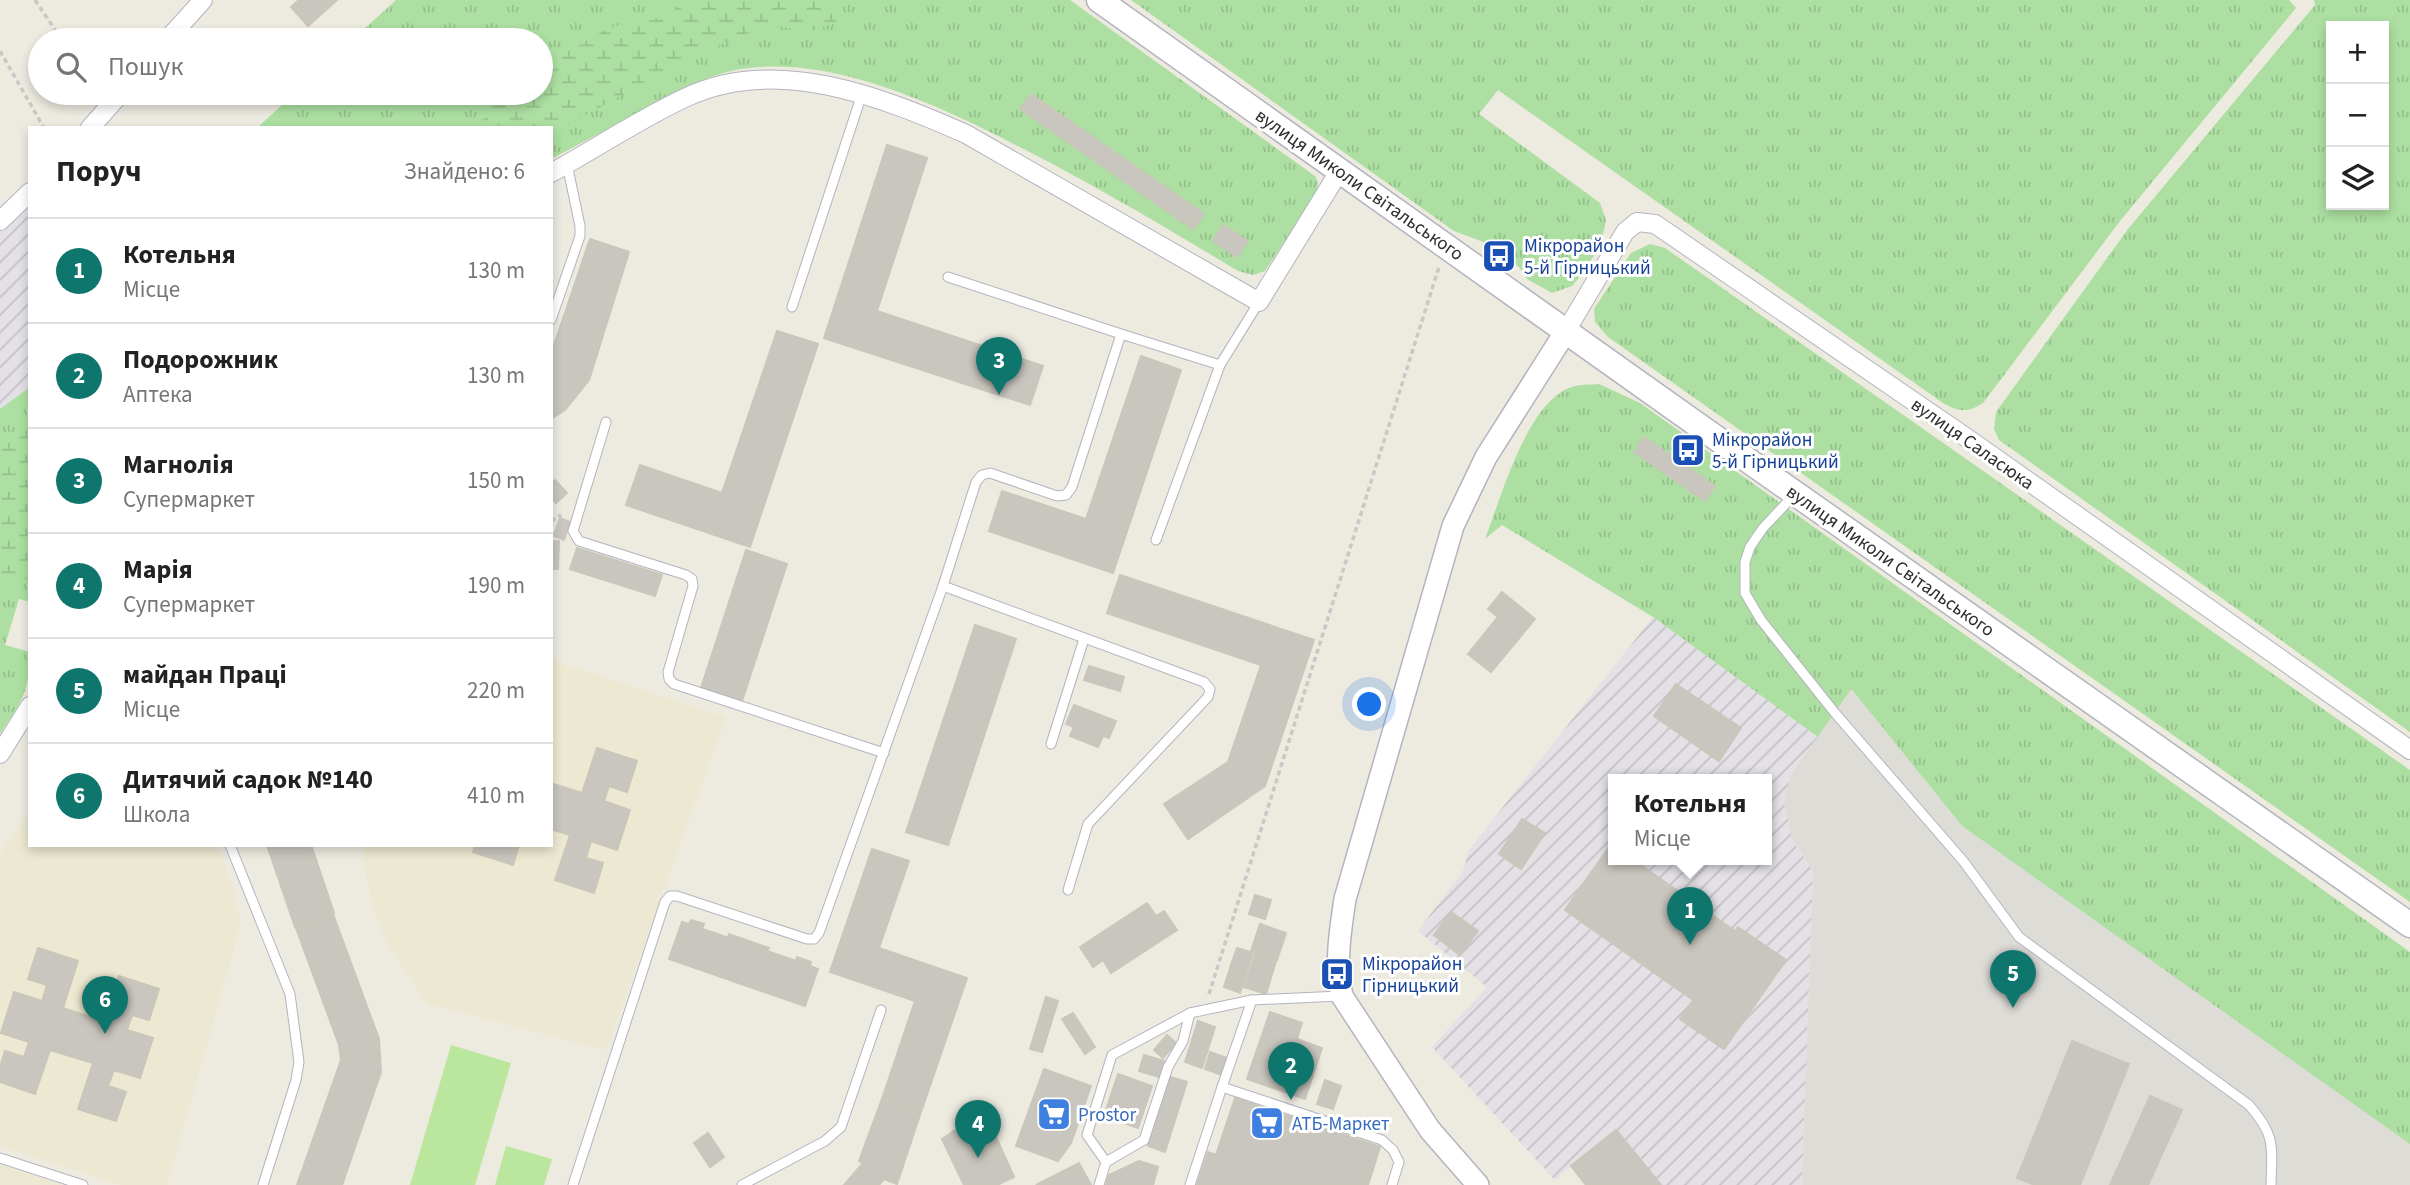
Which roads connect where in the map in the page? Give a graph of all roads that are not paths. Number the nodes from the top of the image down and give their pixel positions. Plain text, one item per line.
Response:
1 (203, 0) edge
2 (1099, 0) edge
3 (178, 28) edge
4 (862, 94) junction
5 (110, 105) edge
6 (92, 126) edge
7 (559, 169) edge
8 (1340, 170) junction
9 (28, 194) edge
10 (0, 220) edge
11 (948, 276) dead end
12 (1259, 302) junction
13 (792, 307) dead end
14 (553, 314) edge
15 (1566, 331) junction
16 (1121, 334) junction
17 (1220, 365) junction
18 (606, 422) dead end
19 (1797, 493) junction
20 (1156, 540) dead end
21 (943, 586) junction
22 (1084, 639) junction
23 (28, 709) edge
24 (1051, 744) dead end
25 (2410, 750) edge
26 (884, 753) junction
27 (0, 754) edge
28 (231, 847) edge
29 (1068, 890) dead end
30 (2410, 925) edge
31 (1342, 996) junction
32 (1252, 1000) junction
33 (881, 1010) dead end
34 (1190, 1013) junction
35 (1222, 1087) junction
36 (0, 1158) edge
37 (1106, 1162) junction
38 (83, 1185) edge
39 (263, 1185) edge
40 (573, 1185) edge
41 (742, 1185) edge
42 (1099, 1185) edge
43 (1190, 1185) edge
44 (1392, 1185) edge
45 (1478, 1185) edge
46 (2271, 1185) edge

1 - 3 street
2 - 8 main road, вулиця Миколи Світальського
4 - 7 street
4 - 12 street
4 - 13 lane
5 - 6 street
7 - 14 lane
8 - 12 street
8 - 15 main road, вулиця Миколи Світальського
9 - 10 street
11 - 16 lane
12 - 17 lane
15 - 19 main road, вулиця Миколи Світальського
15 - 25 street, вулиця Саласюка
15 - 31 street
16 - 17 lane
16 - 21 lane
17 - 20 lane
18 - 26 lane
19 - 30 main road, вулиця Миколи Світальського
19 - 46 lane
21 - 22 lane
21 - 26 lane
22 - 24 lane
22 - 29 lane
23 - 27 street
26 - 40 lane
28 - 39 lane
31 - 32 lane
31 - 45 street
32 - 34 lane
32 - 35 lane
33 - 41 lane
34 - 37 lane
34 - 37 lane
35 - 43 lane
35 - 44 lane
36 - 38 lane
37 - 42 lane

